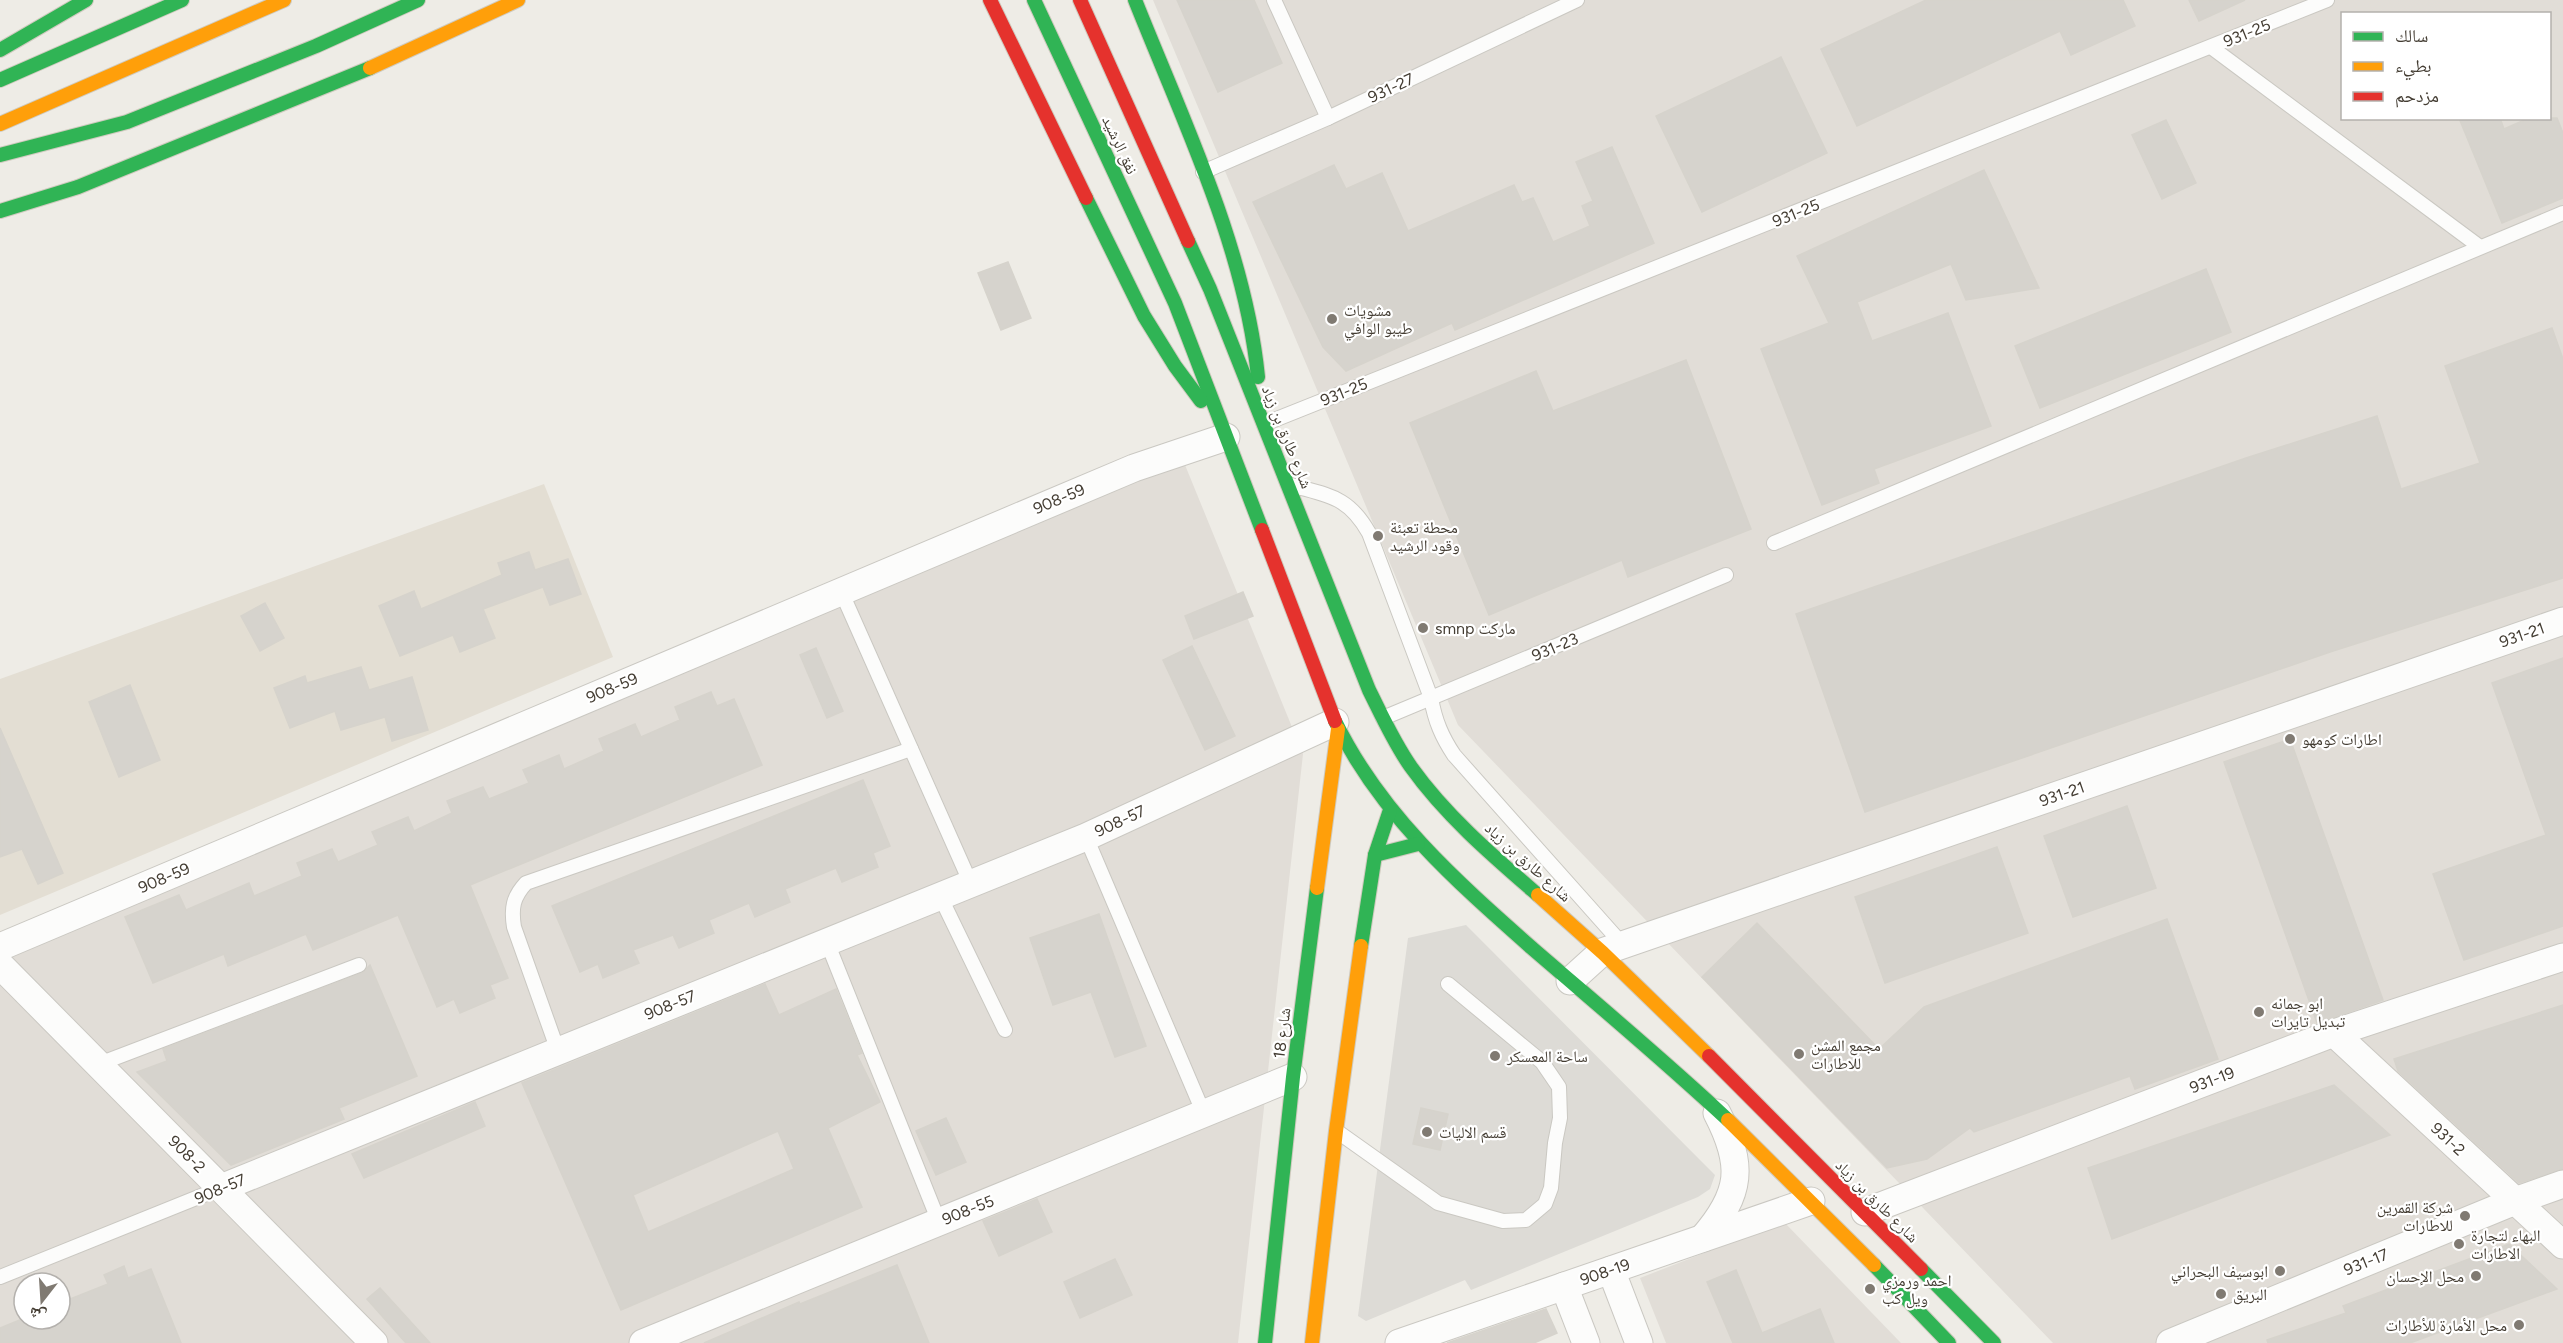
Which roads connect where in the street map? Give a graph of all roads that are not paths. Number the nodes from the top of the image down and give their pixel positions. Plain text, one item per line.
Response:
1 (86, 0) edge
2 (182, 0) edge
3 (284, 0) edge
4 (418, 0) edge
5 (518, 0) edge
6 (990, 0) edge
7 (1034, 0) edge
8 (1080, 0) edge
9 (1135, 0) edge
10 (1274, 0) edge
11 (1577, 0) edge
12 (2327, 0) edge
13 (2211, 47) junction
14 (0, 50) edge
15 (0, 80) edge
16 (1328, 118) junction
17 (0, 124) edge
18 (0, 154) edge
19 (1203, 172) junction
20 (0, 211) edge
21 (2563, 213) edge
22 (2480, 247) junction
23 (1210, 289) joint
24 (1263, 421) junction
25 (1225, 435) junction
26 (1288, 484) junction
27 (1774, 543) dead end
28 (1726, 575) dead end
29 (841, 591) junction
30 (2563, 621) edge
31 (1431, 698) junction
32 (1383, 718) junction
33 (1337, 725) junction
34 (911, 749) junction
35 (1390, 810) junction
36 (1086, 837) junction
37 (1418, 844) junction
38 (1375, 855) junction
39 (970, 884) junction
40 (940, 896) junction
41 (827, 942) junction
42 (0, 947) edge
43 (1613, 949) junction
44 (2563, 957) edge
45 (0, 965) edge
46 (359, 965) dead end
47 (1570, 981) junction
48 (1448, 984) dead end
49 (1005, 1030) dead end
50 (2334, 1033) junction
51 (558, 1051) junction
52 (99, 1064) junction
53 (1293, 1077) junction
54 (1714, 1106) junction
55 (1204, 1114) junction
56 (1336, 1131) junction
57 (2563, 1184) edge
58 (221, 1188) junction
59 (1811, 1201) junction
60 (2515, 1201) junction
61 (1865, 1212) junction
62 (939, 1222) junction
63 (1703, 1238) junction
64 (2563, 1245) edge
65 (1611, 1270) junction
66 (0, 1277) edge
67 (1564, 1286) junction
68 (374, 1343) edge
69 (643, 1343) edge
70 (1265, 1343) edge
71 (1312, 1343) edge
72 (1399, 1343) edge
73 (1586, 1343) edge
74 (1639, 1343) edge
75 (1950, 1343) edge
76 (1994, 1343) edge
77 (2170, 1343) edge

1 - 14 main road
2 - 15 main road
3 - 17 main road
4 - 18 main road
5 - 20 main road
6 - 25 main road
7 - 25 main road, نفق الرشيد
8 - 23 main road, نفق الرشيد
9 - 19 main road
10 - 16 lane
11 - 16 lane, 931-27
12 - 13 lane, 931-25
13 - 22 lane
13 - 24 lane, 931-25
16 - 19 lane, 931-27
19 - 24 main road
21 - 22 lane
22 - 27 lane
23 - 24 main road, شارع طارق بن زياد
24 - 26 main road, شارع طارق بن زياد
25 - 29 street, 908-59
25 - 33 main road
26 - 31 lane
26 - 32 main road, شارع طارق بن زياد
28 - 31 lane, 931-23
29 - 34 lane
29 - 42 street, 908-59
30 - 43 street, 931-21
31 - 32 lane, 931-23
31 - 43 lane
32 - 43 main road, شارع طارق بن زياد
33 - 35 main road
33 - 36 street, 908-57
33 - 53 main road, شارع 18
34 - 39 lane
34 - 51 lane
35 - 37 main road
35 - 38 main road
36 - 39 street, 908-57
36 - 55 lane
37 - 38 main road
37 - 47 main road
38 - 56 main road
39 - 40 street, 908-57
40 - 41 street, 908-57
40 - 49 lane
41 - 51 street, 908-57
41 - 62 lane
43 - 47 street, 931-21
43 - 61 main road, شارع طارق بن زياد
44 - 50 street, 931-19
45 - 52 street, 908-2
46 - 52 lane
47 - 54 main road
48 - 56 lane
50 - 60 street, 931-2
50 - 61 street, 931-19
51 - 58 street, 908-57
52 - 58 street, 908-2
53 - 55 street, 908-55
53 - 70 main road, شارع 18
54 - 59 main road
54 - 63 street
55 - 62 street, 908-55
56 - 71 main road
57 - 60 street, 931-17
58 - 66 lane, 908-57
58 - 68 street, 908-2
59 - 63 street, 908-19
59 - 75 main road
60 - 64 street, 931-2
60 - 77 street, 931-17
61 - 76 main road, شارع طارق بن زياد
62 - 69 street, 908-55
63 - 65 street, 908-19
65 - 67 street, 908-19
65 - 74 street
67 - 72 street, 908-19
67 - 73 street

